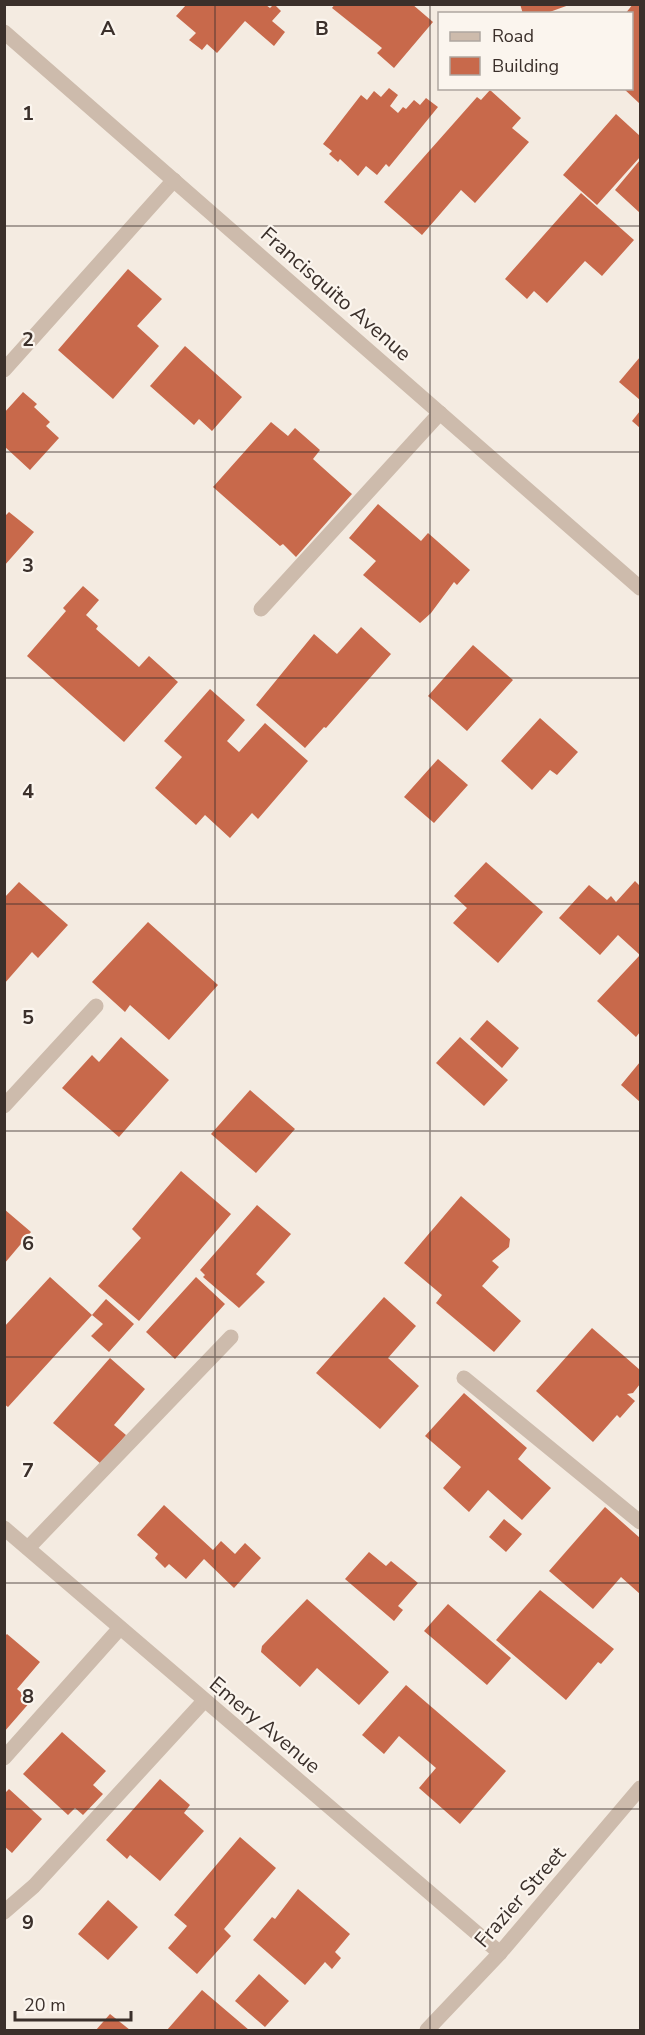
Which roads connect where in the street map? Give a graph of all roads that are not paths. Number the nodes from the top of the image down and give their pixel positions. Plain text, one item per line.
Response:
1 (4, 32) edge
2 (174, 180) junction
3 (4, 370) edge
4 (440, 412) junction
5 (640, 588) edge
6 (261, 609) dead end
7 (96, 1006) dead end
8 (4, 1106) edge
9 (231, 1337) dead end
10 (464, 1378) dead end
11 (640, 1522) edge
12 (4, 1528) edge
13 (28, 1548) junction
14 (120, 1628) junction
15 (204, 1701) junction
16 (4, 1758) edge
17 (640, 1788) edge
18 (4, 1912) edge
19 (500, 1953) junction
20 (427, 2031) edge

1 - 2 street, Francisquito Avenue
2 - 3 street
2 - 4 street, Francisquito Avenue
4 - 5 street, Francisquito Avenue
4 - 6 street
7 - 8 street
9 - 13 street
10 - 11 street
12 - 13 street, Emery Avenue
13 - 14 street, Emery Avenue
14 - 15 street, Emery Avenue
14 - 16 street
15 - 18 street
15 - 19 street, Emery Avenue
17 - 19 street, Frazier Street
19 - 20 street, Frazier Street

